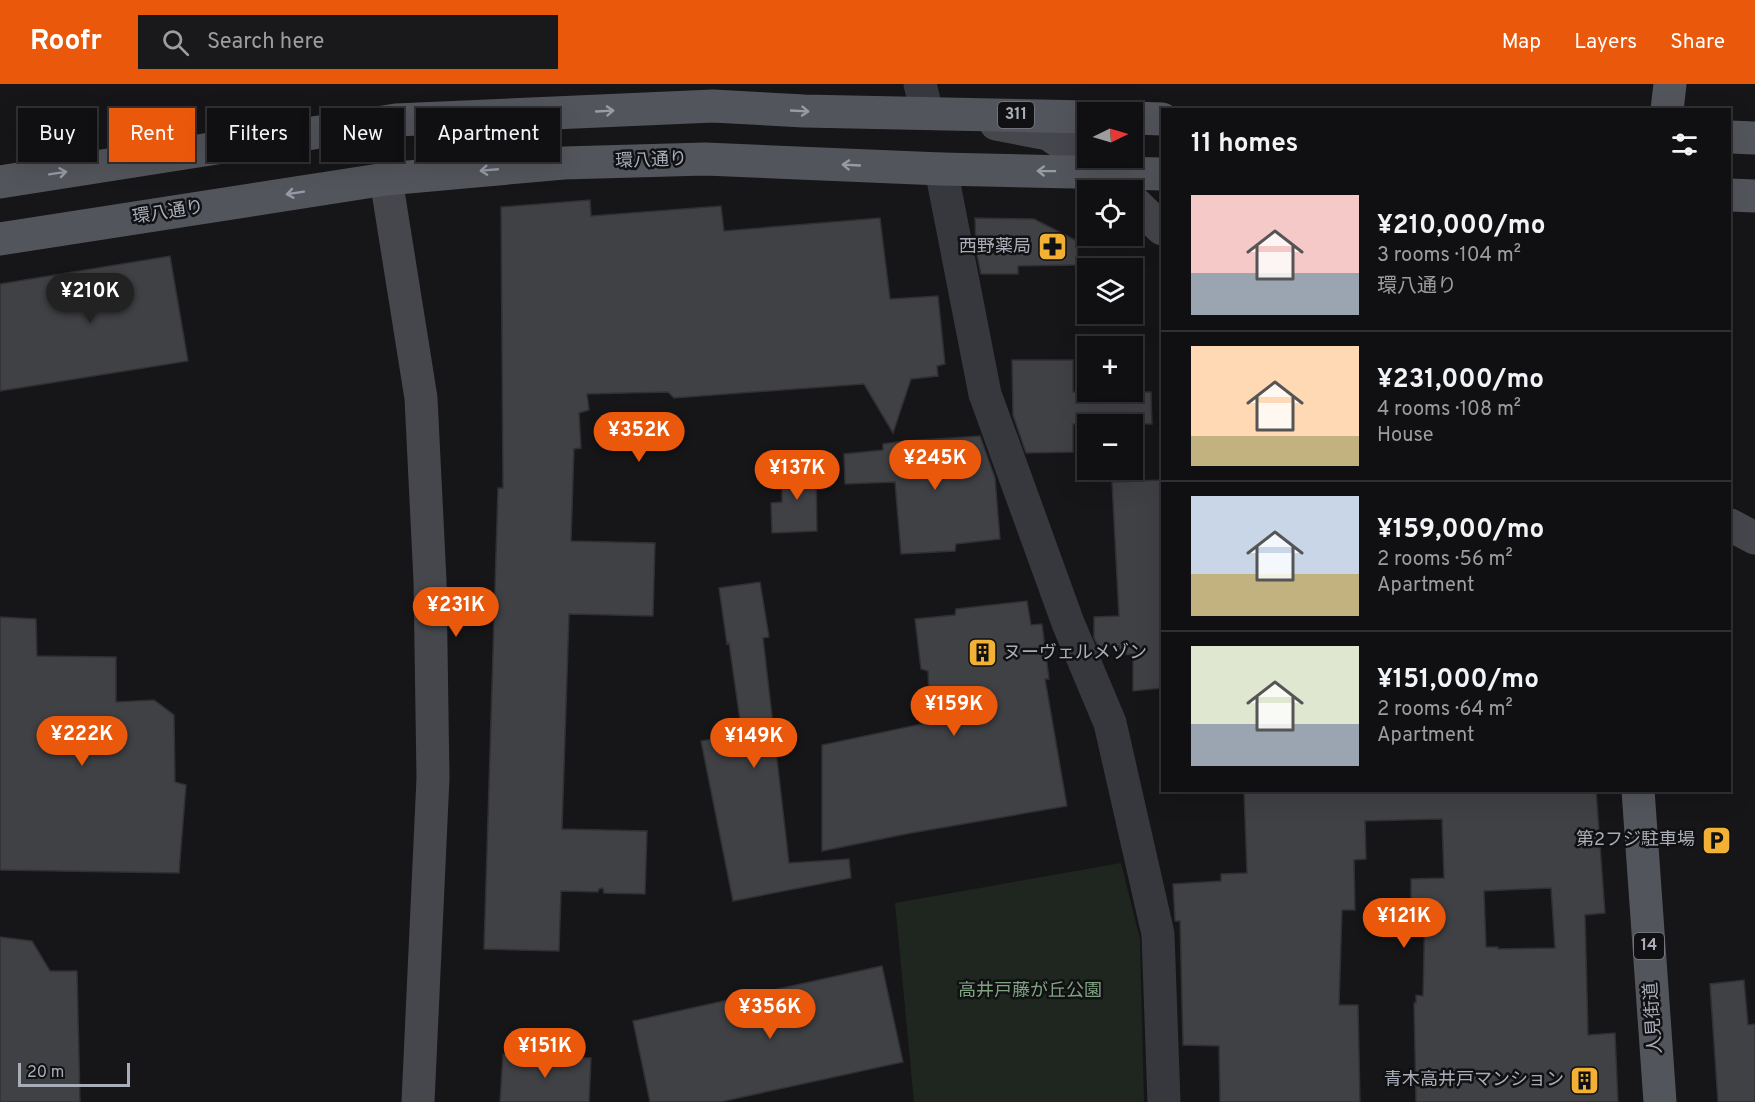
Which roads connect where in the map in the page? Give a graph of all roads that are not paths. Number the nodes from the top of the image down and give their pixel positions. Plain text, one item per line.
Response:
1 (1670, 84) edge
2 (931, 104) edge
3 (1667, 108) edge
4 (1077, 116) edge
5 (1143, 118) edge
6 (1161, 119) edge
7 (1731, 137) edge
8 (1755, 138) edge
9 (941, 169) junction
10 (1161, 174) edge
11 (386, 179) junction
12 (1100, 180) edge
13 (1113, 180) edge
14 (1121, 180) edge
15 (0, 182) edge
16 (1731, 195) edge
17 (1755, 196) edge
18 (1143, 211) edge
19 (1161, 228) edge
20 (0, 239) edge
21 (1731, 526) edge
22 (1755, 538) edge
23 (1638, 792) edge
24 (418, 1102) edge
25 (1164, 1102) edge
26 (1659, 1102) edge

1 - 3 main road
2 - 4 main road, 311
2 - 13 street
15 -> 2 main road, 311
5 - 6 main road
7 - 8 main road
9 -> 11 main road, 環八通り
12 -> 9 main road, 環八通り
9 - 25 street
10 - 14 main road, 環八通り
11 -> 20 main road, 環八通り
11 - 24 street
16 - 17 main road
18 - 19 street
21 - 22 street
23 - 26 main road, 人見街道 / 14

